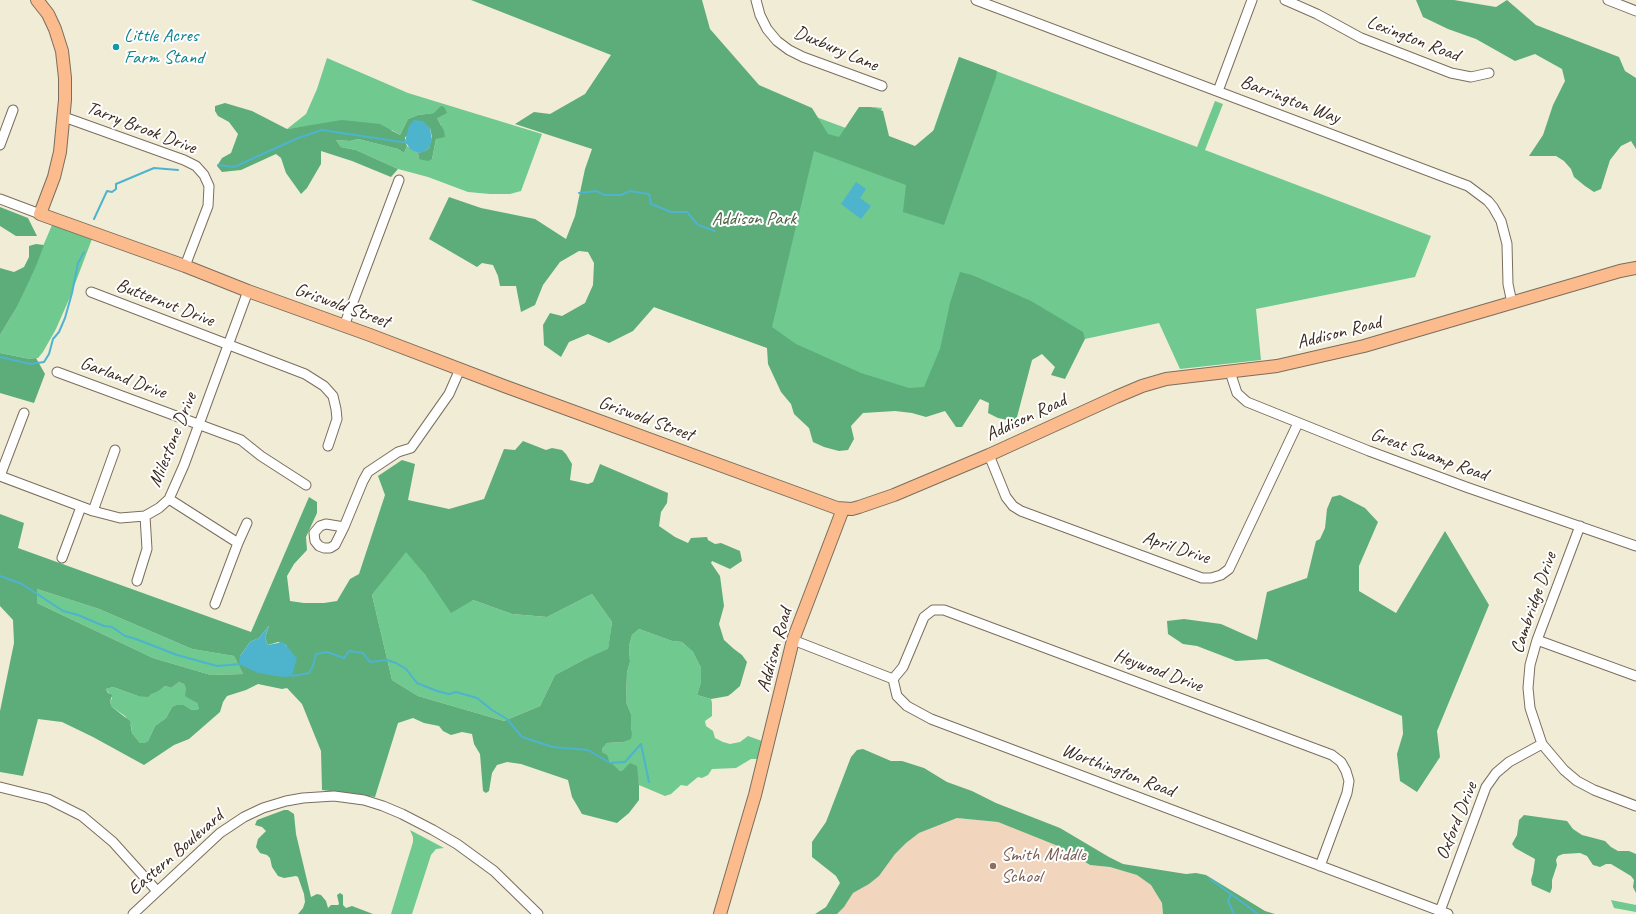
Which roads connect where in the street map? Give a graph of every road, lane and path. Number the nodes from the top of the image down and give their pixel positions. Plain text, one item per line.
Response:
1 (36, 0) edge
2 (756, 0) edge
3 (976, 0) edge
4 (1252, 0) edge
5 (1285, 0) edge
6 (1608, 0) edge
7 (1636, 11) edge
8 (1489, 74) dead end
9 (882, 86) dead end
10 (1218, 91) junction
11 (13, 110) dead end
12 (64, 117) junction
13 (0, 145) edge
14 (399, 180) dead end
15 (0, 199) edge
16 (40, 214) junction
17 (185, 266) junction
18 (1636, 268) edge
19 (248, 291) junction
20 (91, 292) dead end
21 (1512, 303) junction
22 (344, 326) junction
23 (228, 345) junction
24 (460, 369) junction
25 (1232, 371) junction
26 (57, 372) dead end
27 (24, 413) dead end
28 (1298, 423) junction
29 (199, 424) junction
30 (328, 446) dead end
31 (115, 450) dead end
32 (989, 455) junction
33 (0, 476) edge
34 (306, 485) dead end
35 (169, 499) junction
36 (81, 507) junction
37 (843, 509) junction
38 (93, 511) junction
39 (145, 516) junction
40 (247, 523) dead end
41 (1580, 526) junction
42 (344, 527) dead end
43 (238, 543) junction
44 (1636, 546) edge
45 (62, 558) dead end
46 (137, 581) dead end
47 (215, 604) dead end
48 (794, 640) junction
49 (1537, 640) junction
50 (1636, 676) edge
51 (892, 679) junction
52 (1542, 744) junction
53 (0, 787) edge
54 (1636, 806) edge
55 (1320, 866) junction
56 (158, 891) junction
57 (1444, 912) edge
58 (133, 914) edge
59 (538, 914) edge
60 (720, 914) edge

1 - 12 main road
2 - 9 street, Duxbury Lane
3 - 10 street, Barrington Way
4 - 10 street
5 - 8 street, Lexington Road
6 - 7 street
10 - 21 street, Barrington Way
11 - 13 street
12 - 16 main road
12 - 17 street, Tarry Brook Drive
14 - 22 street
15 - 16 street
16 - 17 main road, Griswold Street
17 - 19 main road, Griswold Street
18 - 21 main road, Addison Road
19 - 22 main road, Griswold Street
19 - 23 street, Milestone Drive
20 - 23 street, Butternut Drive
21 - 25 main road, Addison Road
22 - 24 main road, Griswold Street
23 - 29 street, Milestone Drive
23 - 30 street, Butternut Drive
24 - 37 main road, Griswold Street
24 - 42 street
25 - 28 street, Great Swamp Road
25 - 32 main road, Addison Road
26 - 29 street, Garland Drive
27 - 33 street
28 - 32 street, April Drive
28 - 41 street, Great Swamp Road
29 - 34 street, Garland Drive
29 - 35 street, Milestone Drive
31 - 38 street
32 - 37 main road, Addison Road
33 - 36 street, Milestone Drive
35 - 39 street, Milestone Drive
35 - 43 street
36 - 38 street, Milestone Drive
36 - 45 street
37 - 48 main road, Addison Road
38 - 39 street, Milestone Drive
39 - 46 street
40 - 43 street
41 - 44 street, Great Swamp Road
41 - 49 street, Cambridge Drive
43 - 47 street
48 - 51 street
48 - 60 main road, Addison Road
49 - 50 street
49 - 52 street, Cambridge Drive
51 - 55 street, Worthington Road
51 - 55 street, Heywood Drive
52 - 54 street, Cambridge Drive
52 - 57 street, Oxford Drive
53 - 56 street
55 - 57 street, Worthington Road
56 - 58 street, Eastern Boulevard
56 - 59 street, Eastern Boulevard

